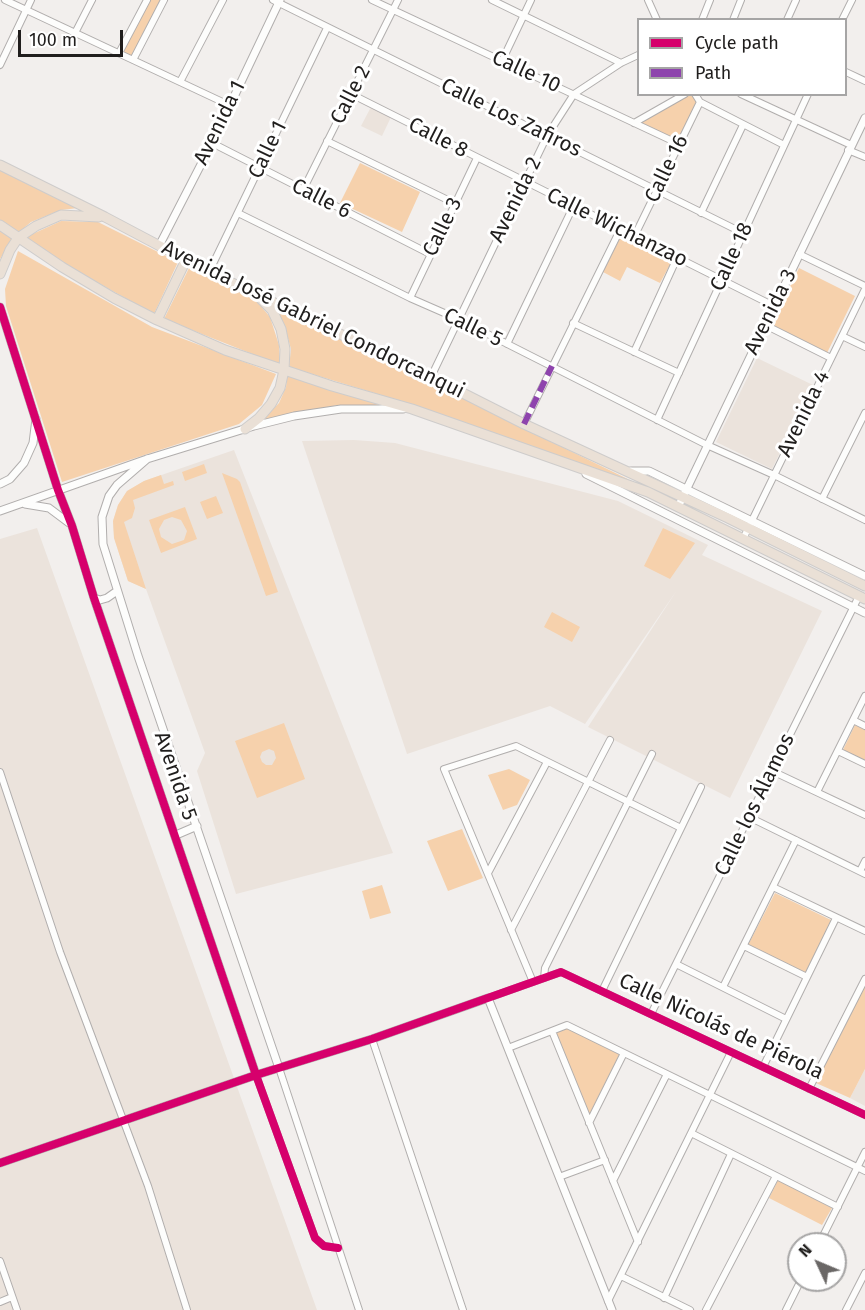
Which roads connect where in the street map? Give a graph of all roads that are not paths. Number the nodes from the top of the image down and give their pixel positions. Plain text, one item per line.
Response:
1 (5, 0) edge
2 (32, 0) edge
3 (92, 0) edge
4 (147, 0) edge
5 (164, 0) edge
6 (223, 0) edge
7 (372, 0) edge
8 (398, 0) edge
9 (492, 0) edge
10 (531, 0) edge
11 (648, 0) edge
12 (710, 0) edge
13 (741, 0) edge
14 (796, 0) edge
15 (852, 0) edge
16 (277, 1) edge
17 (27, 10) junction
18 (393, 10) junction
19 (523, 15) junction
20 (656, 18) edge
21 (703, 18) edge
22 (734, 18) edge
23 (788, 18) edge
24 (844, 18) edge
25 (327, 28) junction
26 (75, 33) junction
27 (373, 50) junction
28 (119, 53) junction
29 (637, 56) edge
30 (1, 60) edge
31 (133, 60) junction
32 (502, 61) junction
33 (621, 63) junction
34 (847, 72) edge
35 (865, 81) edge
36 (180, 82) junction
37 (351, 94) junction
38 (573, 94) junction
39 (681, 96) edge
40 (696, 96) edge
41 (745, 96) edge
42 (807, 96) edge
43 (699, 102) junction
44 (229, 105) junction
45 (865, 118) edge
46 (796, 120) junction
47 (634, 123) junction
48 (743, 125) junction
49 (547, 136) junction
50 (327, 141) junction
51 (212, 142) junction
52 (679, 144) junction
53 (784, 145) junction
54 (849, 147) junction
55 (477, 158) junction
56 (865, 158) edge
57 (0, 165) edge
58 (259, 168) junction
59 (524, 183) junction
60 (303, 190) junction
61 (657, 191) junction
62 (454, 203) junction
63 (573, 207) junction
64 (238, 213) junction
65 (701, 213) junction
66 (105, 217) junction
67 (0, 225) edge
68 (620, 230) junction
69 (743, 233) junction
70 (634, 237) junction
71 (18, 238) junction
72 (159, 246) junction
73 (430, 254) junction
74 (799, 254) junction
75 (677, 258) junction
76 (186, 260) junction
77 (209, 272) junction
78 (0, 274) edge
79 (721, 280) junction
80 (865, 287) edge
81 (258, 295) junction
82 (410, 298) junction
83 (774, 306) junction
84 (0, 307) edge
85 (458, 319) junction
86 (157, 320) junction
87 (573, 323) junction
88 (765, 325) junction
89 (842, 336) junction
90 (507, 344) junction
91 (865, 348) edge
92 (634, 352) junction
93 (831, 358) junction
94 (552, 366) junction
95 (284, 370) junction
96 (679, 373) junction
97 (431, 377) junction
98 (412, 409) junction
99 (865, 413) edge
100 (36, 417) junction
101 (657, 420) junction
102 (524, 424) junction
103 (245, 429) junction
104 (707, 445) junction
105 (147, 459) junction
106 (563, 461) junction
107 (774, 475) junction
108 (0, 484) edge
109 (58, 490) junction
110 (685, 493) junction
111 (822, 499) junction
112 (20, 504) junction
113 (678, 507) junction
114 (0, 511) edge
115 (865, 520) edge
116 (750, 525) junction
117 (72, 526) junction
118 (743, 539) junction
119 (865, 576) edge
120 (865, 586) edge
121 (117, 591) junction
122 (862, 597) edge
123 (94, 598) junction
124 (854, 607) junction
125 (865, 613) edge
126 (865, 696) edge
127 (853, 720) junction
128 (865, 726) edge
129 (610, 740) dead end
130 (838, 751) junction
131 (652, 754) dead end
132 (547, 762) junction
133 (865, 764) edge
134 (772, 771) junction
135 (0, 772) edge
136 (588, 783) junction
137 (701, 787) dead end
138 (817, 792) junction
139 (627, 802) junction
140 (865, 815) edge
141 (749, 817) junction
142 (197, 826) junction
143 (681, 828) junction
144 (176, 835) junction
145 (796, 840) junction
146 (865, 861) edge
147 (488, 873) junction
148 (862, 873) edge
149 (772, 887) junction
150 (836, 918) junction
151 (511, 930) junction
152 (865, 931) edge
153 (744, 946) junction
154 (676, 964) junction
155 (807, 977) junction
156 (544, 978) junction
157 (865, 979) edge
158 (533, 982) junction
159 (723, 987) junction
160 (602, 991) junction
161 (488, 998) junction
162 (651, 1014) junction
163 (786, 1019) junction
164 (552, 1031) junction
165 (372, 1039) junction
166 (508, 1048) junction
167 (731, 1052) junction
168 (624, 1053) junction
169 (763, 1067) junction
170 (279, 1068) junction
171 (668, 1074) junction
172 (256, 1075) junction
173 (809, 1089) junction
174 (710, 1094) junction
175 (865, 1115) edge
176 (123, 1120) junction
177 (589, 1123) junction
178 (691, 1133) junction
179 (865, 1152) edge
180 (731, 1154) junction
181 (605, 1160) junction
182 (0, 1163) edge
183 (858, 1167) junction
184 (865, 1171) edge
185 (776, 1176) junction
186 (559, 1177) junction
187 (613, 1180) junction
188 (838, 1207) junction
189 (825, 1232) edge
190 (638, 1242) junction
191 (338, 1248) junction
192 (0, 1260) edge
193 (865, 1272) edge
194 (621, 1276) junction
195 (863, 1282) edge
196 (795, 1292) edge
197 (12, 1297) junction
198 (664, 1298) junction
199 (608, 1301) junction
200 (0, 1302) edge
201 (17, 1310) edge
202 (187, 1310) edge
203 (359, 1310) edge
204 (463, 1310) edge
205 (612, 1310) edge
206 (690, 1310) edge
207 (706, 1310) edge
208 (786, 1310) edge
209 (846, 1310) edge

1 - 17 street
2 - 17 street
3 - 26 street
4 - 28 street
5 - 31 street
6 - 36 street
7 - 18 street, Calle 10
8 - 18 street, Calle 2
9 - 19 street
10 - 19 street
11 - 20 street
12 - 21 street
13 - 22 street
14 - 23 street
15 - 24 street
16 - 25 street, Calle Los Zafiros
16 - 44 street, Avenida 1
17 - 26 street
17 - 30 street
18 - 27 street, Calle 2
18 - 32 street, Calle 10
19 - 32 street
19 - 33 street
25 - 27 street, Calle Los Zafiros
25 - 58 street, Calle 1
26 - 28 street
27 - 37 street, Calle 2
27 - 49 street, Calle Los Zafiros
28 - 31 street
29 - 33 street, Avenida 2
31 - 36 street
32 - 38 street, Calle 10
33 - 38 street, Avenida 2
34 - 35 street
36 - 44 street
37 - 50 street, Calle 2
37 - 55 street, Calle 8
38 - 47 street, Calle 10
38 - 49 street, Avenida 2
39 - 47 street
40 - 43 street
41 - 46 street
42 - 46 street, Calle 18
43 - 48 street
43 - 52 street, Calle 16
44 - 51 street, Avenida 1
45 - 54 street, Avenida 3
46 - 53 street, Calle 18
46 - 54 street
47 - 52 street, Calle 10
48 - 53 street
48 - 65 street
49 - 59 street, Avenida 2
49 - 61 street, Calle Los Zafiros
50 - 60 street, Calle 2
50 - 62 street
51 - 58 street, Calle 6
51 - 72 street, Avenida 1
52 - 61 street, Calle 16
53 - 69 street, Calle 18
54 - 56 street
54 - 74 street, Avenida 3
55 - 59 street, Calle 8
55 - 62 street, Calle 3
57 - 66 highway, Avenida José Gabriel Condorcanqui
58 - 60 street, Calle 6
58 - 64 street, Calle 1
59 - 63 street, Calle Wichanzao
59 - 85 street, Avenida 2
60 - 73 street, Calle 6
61 - 65 street, Calle Los Zafiros
61 - 70 street, Calle 16
62 - 73 street, Calle 3
63 - 68 street, Calle Wichanzao
63 - 90 street
64 - 77 street, Calle 1
64 - 82 street, Calle 5
65 - 69 street, Calle Los Zafiros
66 - 71 highway
66 - 72 highway, Avenida José Gabriel Condorcanqui
67 - 71 highway, Avenida José Gabriel Condorcanqui
68 - 70 street, Calle Wichanzao
68 - 87 street
69 - 79 street, Calle 18
70 - 75 street, Calle Wichanzao
71 - 78 highway
71 - 86 highway, Avenida José Gabriel Condorcanqui
72 - 76 highway, Avenida José Gabriel Condorcanqui
73 - 82 street, Calle 3
74 - 80 street
74 - 83 street, Avenida 3
75 - 79 street, Calle Wichanzao
75 - 92 street
76 - 77 highway, Avenida José Gabriel Condorcanqui
76 - 86 highway
77 - 81 highway, Avenida José Gabriel Condorcanqui
79 - 83 street, Calle Wichanzao
79 - 96 street, Calle 18
80 - 89 street, Avenida 4
81 - 95 highway
81 - 97 highway, Avenida José Gabriel Condorcanqui
82 - 85 street, Calle 5
83 - 88 street, Avenida 3
84 - 100 street, Avenida 5
85 - 90 street, Calle 5
85 - 97 street, Avenida 2
86 - 95 highway, Avenida José Gabriel Condorcanqui
87 - 92 street
87 - 94 street
88 - 93 street
88 - 104 street, Avenida 3
89 - 91 street
89 - 93 street, Avenida 4
90 - 94 street, Calle 5
92 - 96 street
93 - 107 street, Avenida 4
94 - 101 street, Calle 5
94 - 102 street
95 - 98 highway, Avenida José Gabriel Condorcanqui
95 - 103 highway
96 - 101 street, Calle 18
97 - 102 highway, Avenida José Gabriel Condorcanqui
98 - 103 street
98 - 106 highway, Avenida José Gabriel Condorcanqui
99 - 111 street
100 - 108 street
100 - 109 street, Avenida 5
101 - 104 street, Calle 5
102 - 110 highway, Avenida José Gabriel Condorcanqui
103 - 105 street
104 - 107 street, Calle 5
104 - 110 street, Avenida 3
105 - 109 street
105 - 121 street, Avenida 5
106 - 113 highway, Avenida José Gabriel Condorcanqui
106 - 124 street, Avenida José Gabriel Condorcanqui
107 - 111 street, Calle 5
107 - 116 street, Avenida 4
109 - 112 street
109 - 117 street, Avenida 5
110 - 113 street, Avenida 3
110 - 116 highway, Avenida José Gabriel Condorcanqui
111 - 115 street, Calle 5
112 - 114 street
112 - 117 street
113 - 118 highway, Avenida José Gabriel Condorcanqui
116 - 118 street, Avenida 4
116 - 119 street, Avenida José Gabriel Condorcanqui
116 - 120 highway, Avenida José Gabriel Condorcanqui
117 - 123 street, Avenida 5
118 - 122 highway, Avenida José Gabriel Condorcanqui
121 - 123 street
121 - 142 street, Avenida 5
122 - 124 street, Calle los Álamos
123 - 144 street, Avenida 5
124 - 125 street, Avenida José Gabriel Condorcanqui
124 - 134 street, Calle los Álamos
126 - 127 street
127 - 128 street
127 - 130 street
129 - 136 street
130 - 133 street
130 - 138 street
131 - 139 street
132 - 136 street
132 - 147 street
132 - 147 street
134 - 138 street
134 - 141 street, Calle los Álamos
135 - 176 street
136 - 139 street
136 - 151 street
137 - 143 street
138 - 140 street
139 - 143 street
139 - 156 street
141 - 145 street
141 - 154 street, Calle los Álamos
142 - 144 street
142 - 170 street, Avenida 5
143 - 160 street
144 - 172 street, Avenida 5
145 - 148 street
145 - 149 street
146 - 148 street
147 - 151 street
149 - 150 street
149 - 153 street
150 - 152 street
150 - 155 street
151 - 158 street
153 - 155 street
153 - 159 street
154 - 159 street
154 - 162 street, Calle los Álamos
155 - 163 street
156 - 158 street
156 - 160 street, Calle Nicolás de Piérola
157 - 173 street
158 - 161 street
159 - 163 street
160 - 162 street, Calle Nicolás de Piérola
161 - 165 street
161 - 166 street
162 - 167 street, Calle Nicolás de Piérola
163 - 169 street
164 - 166 street
164 - 168 street
164 - 177 street
165 - 170 street
165 - 204 street
166 - 186 street
167 - 169 street, Calle Nicolás de Piérola
167 - 174 street
168 - 171 street
168 - 177 street
169 - 173 street, Calle Nicolás de Piérola
170 - 172 street
170 - 191 street
171 - 174 street
171 - 187 street
172 - 176 street
172 - 191 street
173 - 175 street, Calle Nicolás de Piérola
174 - 178 street
174 - 183 street
176 - 182 street
176 - 202 street
177 - 181 street
178 - 180 street
178 - 190 street
179 - 183 street
180 - 185 street
180 - 198 street
181 - 186 street
181 - 187 street
183 - 184 street
183 - 188 street
185 - 188 street
185 - 207 street
186 - 199 street
187 - 190 street
188 - 189 street
190 - 194 street
191 - 203 street
192 - 197 street
193 - 195 street
194 - 198 street
194 - 199 street
195 - 209 street
196 - 208 street
197 - 200 street
197 - 201 street
198 - 206 street
199 - 205 street

